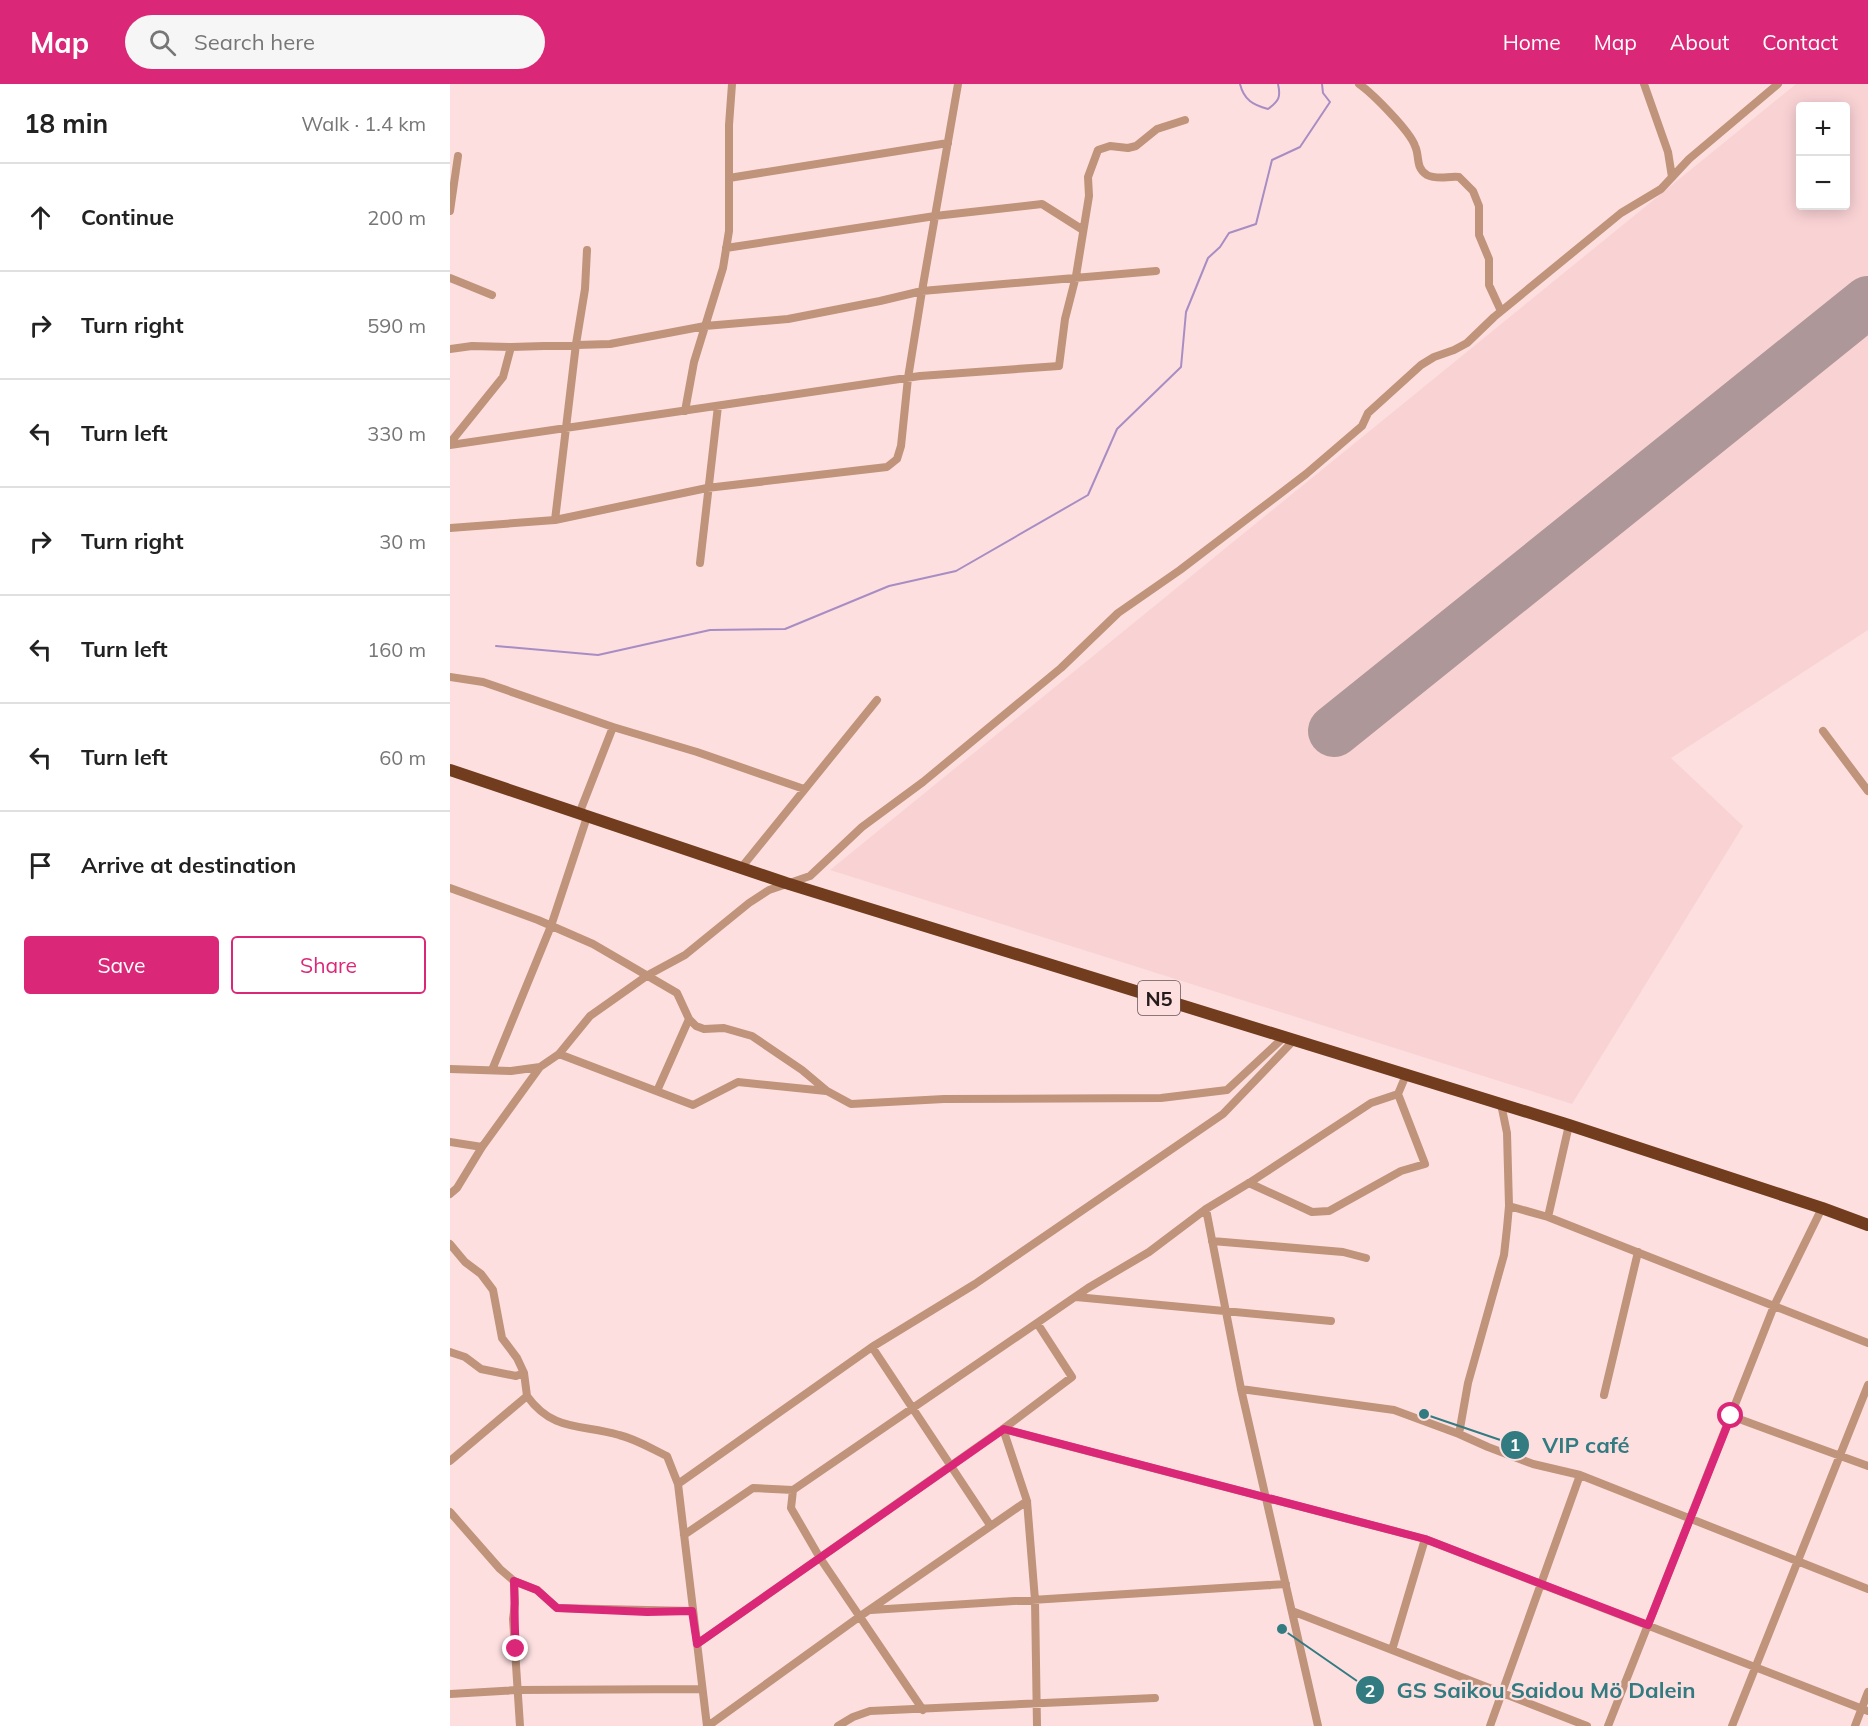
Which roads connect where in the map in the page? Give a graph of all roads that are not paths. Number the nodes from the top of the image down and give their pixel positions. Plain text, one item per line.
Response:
1 (732, 84) edge
2 (958, 84) edge
3 (1359, 84) edge
4 (1644, 84) edge
5 (1778, 84) edge
6 (1185, 120) dead end
7 (948, 143) junction
8 (458, 156) dead end
9 (1672, 177) junction
10 (729, 178) junction
11 (450, 211) edge
12 (935, 216) junction
13 (1083, 230) junction
14 (726, 248) junction
15 (587, 250) dead end
16 (1156, 271) dead end
17 (1076, 276) junction
18 (450, 278) edge
19 (922, 291) junction
20 (492, 295) dead end
21 (1501, 311) junction
22 (705, 326) junction
23 (576, 344) junction
24 (511, 347) junction
25 (450, 350) edge
26 (908, 378) junction
27 (718, 406) junction
28 (685, 411) junction
29 (567, 429) junction
30 (450, 444) edge
31 (708, 488) junction
32 (555, 520) junction
33 (450, 528) edge
34 (700, 563) dead end
35 (450, 677) edge
36 (878, 700) dead end
37 (613, 727) junction
38 (1823, 731) dead end
39 (450, 770) edge
40 (804, 789) junction
41 (1868, 791) edge
42 (583, 815) junction
43 (741, 868) junction
44 (786, 883) junction
45 (450, 888) edge
46 (551, 926) junction
47 (648, 975) junction
48 (689, 1018) junction
49 (1289, 1039) junction
50 (559, 1054) junction
51 (540, 1067) junction
52 (450, 1068) edge
53 (492, 1070) junction
54 (1406, 1075) junction
55 (657, 1091) junction
56 (827, 1091) junction
57 (1398, 1094) junction
58 (1501, 1104) junction
59 (1569, 1125) junction
60 (450, 1142) edge
61 (482, 1146) junction
62 (1250, 1183) junction
63 (450, 1194) edge
64 (1509, 1206) junction
65 (1822, 1208) junction
66 (1206, 1209) junction
67 (1548, 1217) junction
68 (1868, 1225) edge
69 (1212, 1241) junction
70 (450, 1244) edge
71 (1638, 1252) junction
72 (1366, 1258) dead end
73 (1075, 1297) junction
74 (1774, 1306) junction
75 (1226, 1311) junction
76 (1331, 1321) dead end
77 (1037, 1323) junction
78 (1868, 1343) edge
79 (872, 1347) junction
80 (450, 1352) edge
81 (524, 1374) junction
82 (1868, 1385) edge
83 (1241, 1389) junction
84 (1604, 1395) dead end
85 (527, 1396) junction
86 (911, 1409) junction
87 (1731, 1416) junction
88 (1004, 1429) junction
89 (1459, 1434) junction
90 (1839, 1455) junction
91 (450, 1461) edge
92 (1868, 1466) edge
93 (950, 1467) junction
94 (1580, 1475) junction
95 (678, 1484) junction
96 (794, 1490) junction
97 (1266, 1497) junction
98 (1027, 1501) junction
99 (450, 1512) edge
100 (1690, 1519) junction
101 (990, 1525) junction
102 (684, 1535) junction
103 (1425, 1539) junction
104 (820, 1558) junction
105 (1797, 1562) junction
106 (514, 1581) junction
107 (1542, 1583) junction
108 (1286, 1584) junction
109 (1868, 1589) edge
110 (1035, 1600) junction
111 (871, 1610) junction
112 (692, 1611) junction
113 (1292, 1611) junction
114 (859, 1617) junction
115 (1648, 1625) junction
116 (697, 1644) junction
117 (1392, 1650) junction
118 (1754, 1667) junction
119 (702, 1689) junction
120 (517, 1690) junction
121 (1868, 1692) edge
122 (1502, 1693) junction
123 (450, 1695) edge
124 (1155, 1698) dead end
125 (1036, 1703) junction
126 (923, 1710) junction
127 (1865, 1710) edge
128 (854, 1722) edge
129 (520, 1726) edge
130 (708, 1726) edge
131 (838, 1726) edge
132 (1037, 1726) edge
133 (1318, 1726) edge
134 (1490, 1726) edge
135 (1587, 1726) edge
136 (1608, 1726) edge
137 (1732, 1726) edge
138 (1856, 1726) edge

1 - 10 street
2 - 7 street
3 - 21 street
4 - 9 street
5 - 9 street
6 - 13 street
7 - 10 street
7 - 12 street
8 - 11 street
9 - 21 street
10 - 14 street
12 - 13 street
12 - 14 street
12 - 19 street
13 - 17 street
14 - 22 street
15 - 23 street
16 - 17 street
17 - 19 street
17 - 26 street
18 - 20 street
19 - 22 street
19 - 26 street
21 - 44 street
22 - 23 street
22 - 28 street
23 - 24 street
23 - 29 street
24 - 25 street
24 - 30 street
26 - 27 street
26 - 31 street
27 - 28 street
27 - 31 street
28 - 29 street
29 - 30 street
29 - 32 street
31 - 32 street
31 - 34 street
32 - 33 street
35 - 37 street
36 - 40 street
37 - 40 street
37 - 42 street
38 - 41 street
39 - 42 highway, N5
40 - 43 street
42 - 43 highway, N5
42 - 46 street
43 - 44 highway, N5
44 - 47 street
44 - 49 highway, N5
45 - 46 street
46 - 47 street
46 - 53 street
47 - 48 street
47 - 50 street
48 - 55 street
48 - 56 street
49 - 54 highway, N5
49 - 56 street
49 - 79 street
50 - 51 street
50 - 55 street
51 - 53 street
51 - 61 street
52 - 53 street
54 - 57 street
54 - 58 highway, N5
55 - 56 street
57 - 62 street
57 - 62 street
58 - 59 highway, N5
58 - 64 street
59 - 65 highway, N5
59 - 67 street
60 - 61 street
61 - 63 street
62 - 66 street
64 - 67 street
64 - 89 street
65 - 68 highway, N5
65 - 74 street
66 - 69 street
66 - 73 street
67 - 71 street
69 - 72 street
69 - 75 street
70 - 81 street
71 - 74 street
71 - 84 street
73 - 75 street
73 - 77 street
74 - 78 street
74 - 87 street
75 - 76 street
75 - 83 street
77 - 86 street
77 - 88 street
79 - 86 street
79 - 95 street
80 - 81 street
81 - 85 street
82 - 90 street
83 - 89 street
83 - 97 street
85 - 91 street
85 - 95 street
86 - 93 street
86 - 96 street
87 - 90 street
87 - 100 street
88 - 93 street
88 - 97 street
88 - 98 street
89 - 94 street
90 - 92 street
90 - 105 street
93 - 101 street
93 - 104 street
94 - 100 street
94 - 107 street
95 - 102 street
96 - 102 street
96 - 104 street
97 - 103 street
97 - 108 street
98 - 101 street
98 - 110 street
99 - 106 street
100 - 105 street
100 - 115 street
101 - 111 street
102 - 112 street
103 - 107 street
103 - 117 street
104 - 114 street
104 - 116 street
105 - 109 street
105 - 118 street
106 - 112 street
106 - 120 street
107 - 115 street
107 - 122 street
108 - 110 street
108 - 113 street
110 - 111 street
110 - 125 street
111 - 114 street
112 - 116 street
113 - 117 street
113 - 133 street
114 - 126 street
114 - 130 street
115 - 118 street
115 - 136 street
116 - 119 street
117 - 122 street
118 - 127 street
118 - 137 street
119 - 120 street
119 - 130 street
120 - 123 street
120 - 129 street
121 - 127 street
122 - 134 street
122 - 135 street
124 - 125 street
125 - 126 street
125 - 132 street
126 - 128 street
127 - 138 street
128 - 131 street

